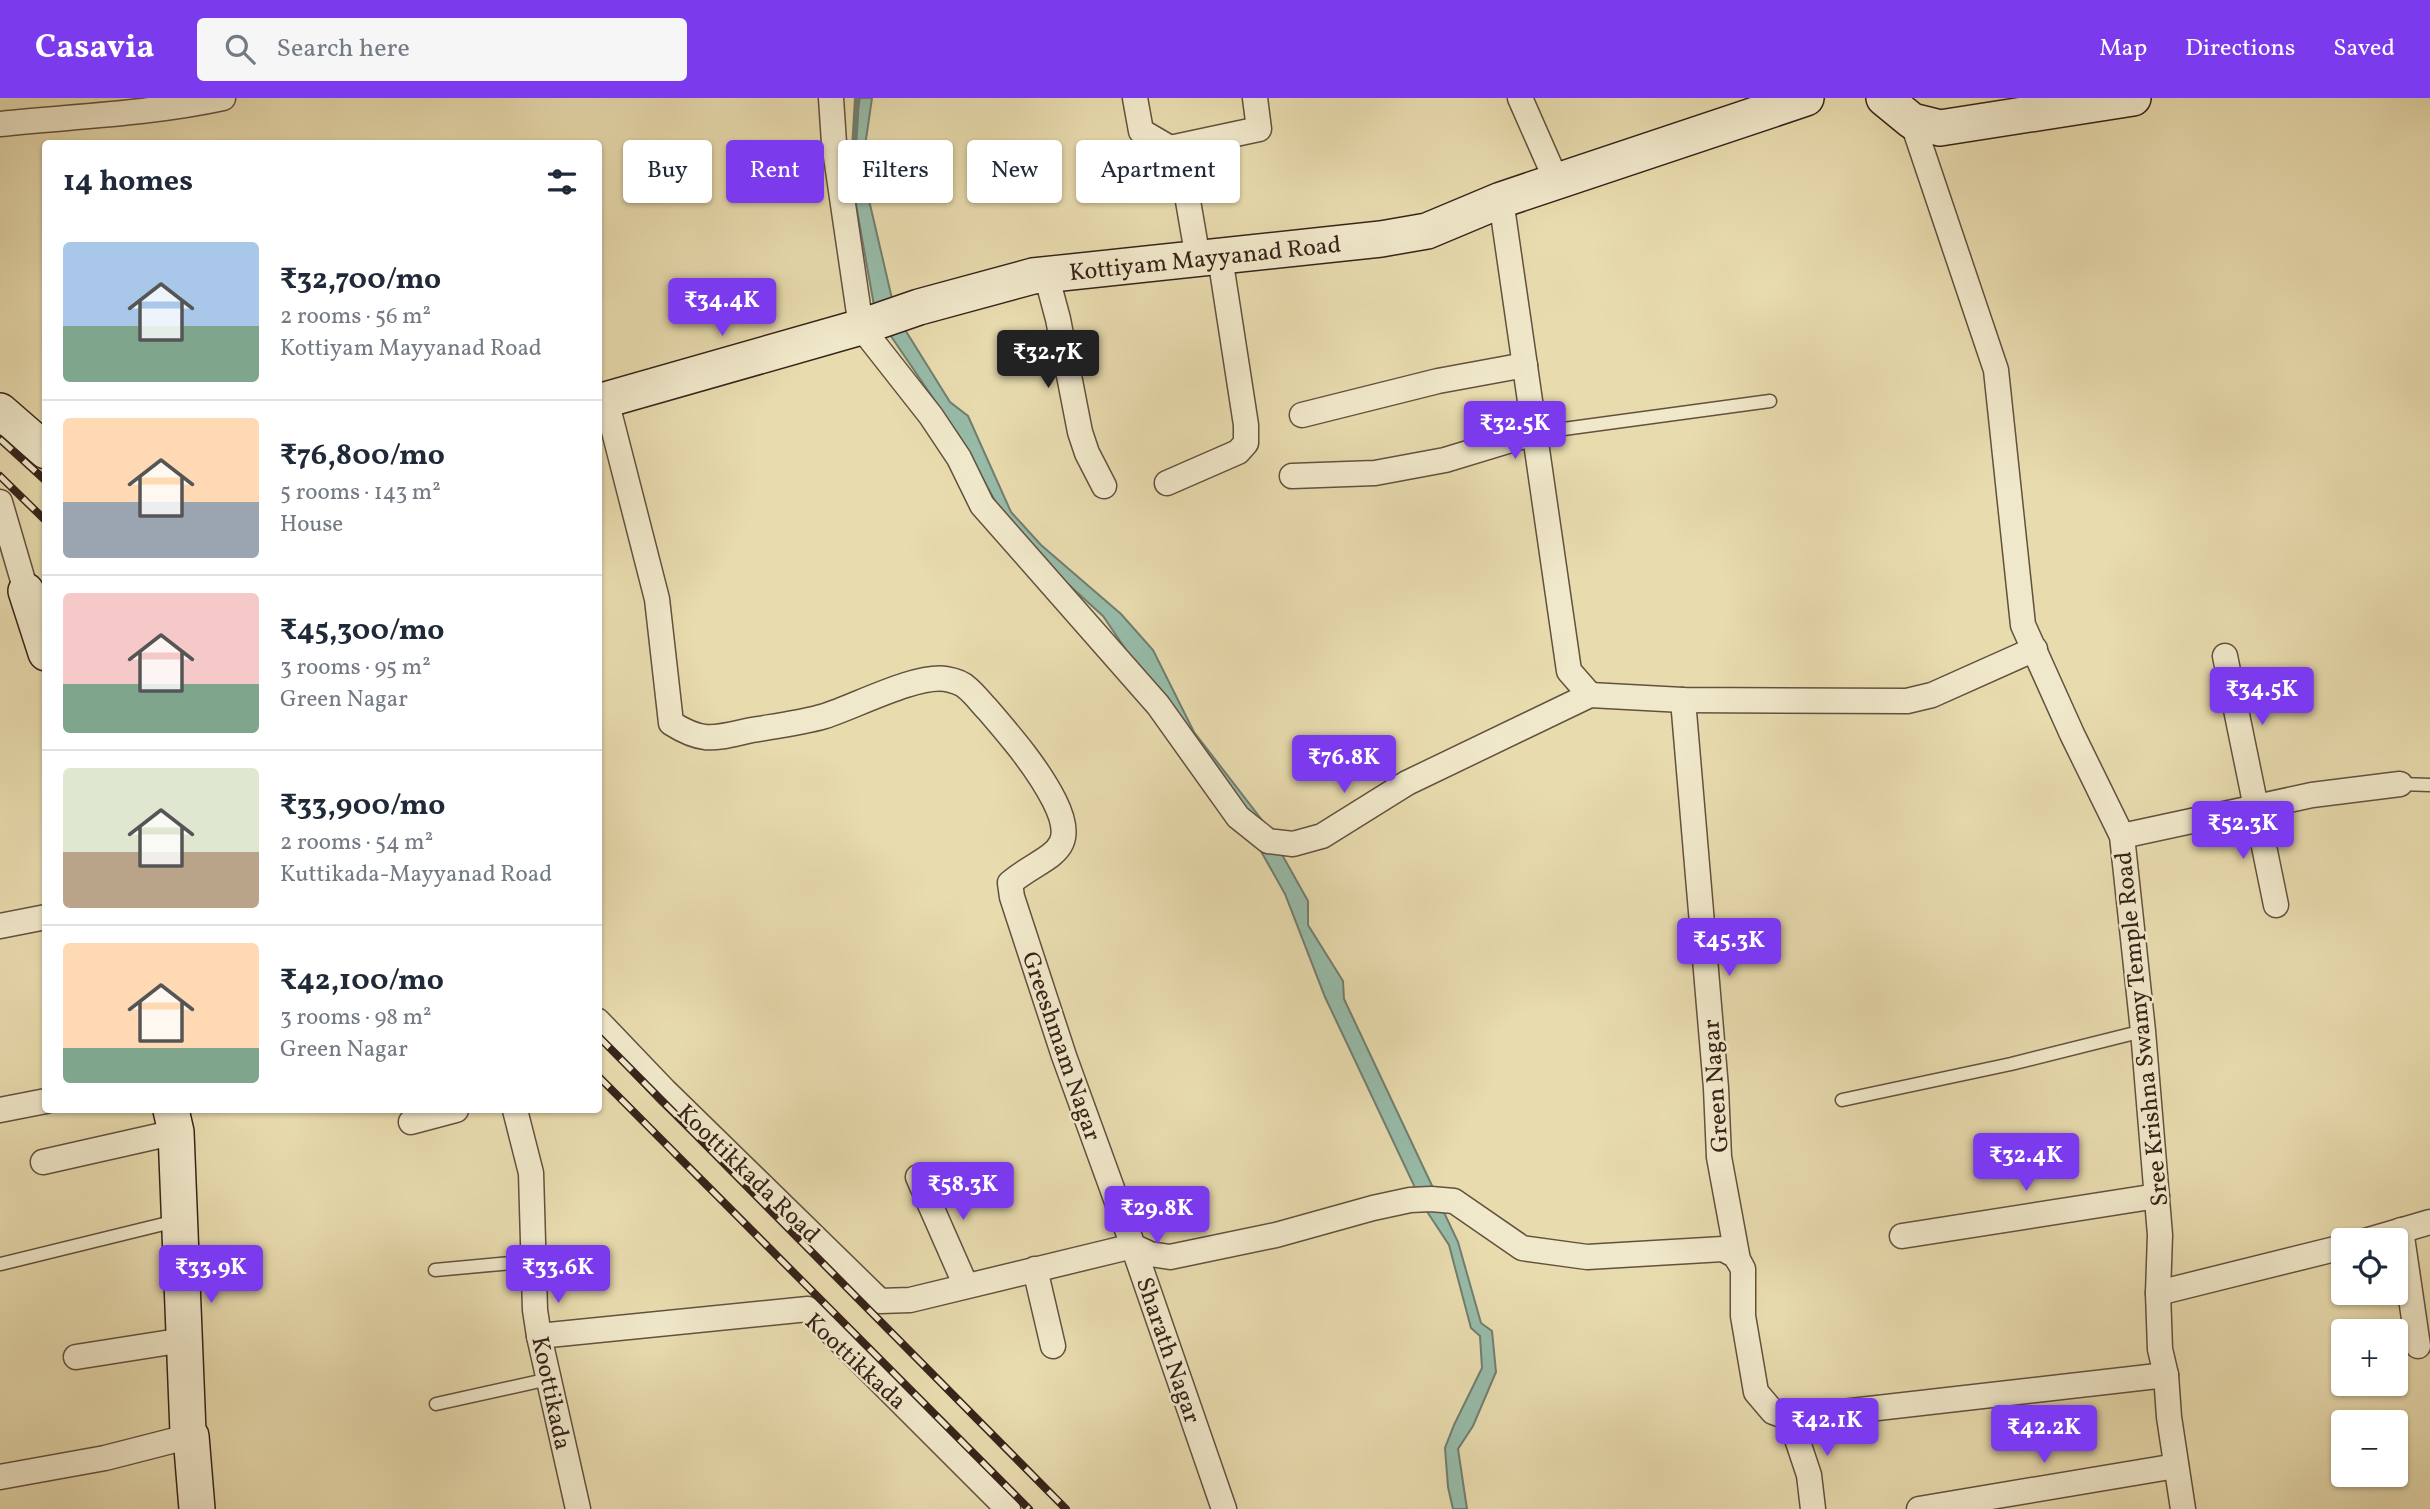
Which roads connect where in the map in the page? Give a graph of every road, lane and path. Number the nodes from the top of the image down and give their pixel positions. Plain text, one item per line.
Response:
1 (223, 98) edge
2 (831, 98) edge
3 (1135, 98) edge
4 (1255, 98) edge
5 (1520, 98) edge
6 (1806, 98) edge
7 (1884, 98) edge
8 (2133, 98) edge
9 (1912, 121) junction
10 (0, 124) edge
11 (1156, 140) edge
12 (1207, 140) edge
13 (1557, 182) junction
14 (1501, 200) junction
15 (1192, 203) edge
16 (1209, 258) junction
17 (1046, 274) junction
18 (861, 327) junction
19 (1525, 365) junction
20 (602, 401) edge
21 (1770, 401) dead end
22 (0, 411) edge
23 (1302, 415) dead end
24 (1534, 433) junction
25 (42, 448) edge
26 (1292, 476) dead end
27 (1167, 483) dead end
28 (1104, 486) dead end
29 (0, 502) edge
30 (24, 590) edge
31 (42, 642) edge
32 (2035, 649) junction
33 (2225, 656) dead end
34 (1590, 695) junction
35 (1683, 700) junction
36 (2400, 784) joint
37 (2430, 785) edge
38 (2255, 807) junction
39 (2122, 836) junction
40 (2276, 905) dead end
41 (42, 918) edge
42 (0, 926) edge
43 (602, 1025) edge
44 (2143, 1031) junction
45 (1842, 1100) dead end
46 (42, 1102) edge
47 (0, 1110) edge
48 (445, 1113) edge
49 (516, 1113) edge
50 (173, 1121) edge
51 (411, 1122) dead end
52 (43, 1162) dead end
53 (918, 1177) dead end
54 (2157, 1196) junction
55 (180, 1220) junction
56 (2430, 1222) edge
57 (2408, 1228) edge
58 (1902, 1236) dead end
59 (1133, 1246) junction
60 (2331, 1250) edge
61 (1738, 1260) junction
62 (533, 1261) junction
63 (1, 1264) edge
64 (1035, 1269) junction
65 (435, 1270) dead end
66 (2408, 1278) edge
67 (966, 1286) junction
68 (2158, 1293) junction
69 (910, 1300) joint
70 (539, 1336) junction
71 (184, 1340) junction
72 (1053, 1346) dead end
73 (2418, 1346) dead end
74 (76, 1357) dead end
75 (2166, 1375) junction
76 (549, 1379) junction
77 (436, 1404) dead end
78 (1790, 1418) junction
79 (191, 1436) junction
80 (2176, 1466) junction
81 (0, 1477) edge
82 (197, 1509) edge
83 (578, 1509) edge
84 (1008, 1509) edge
85 (1224, 1509) edge
86 (1813, 1509) edge
87 (1919, 1509) edge
88 (2183, 1509) edge

1 - 10 street
2 - 18 street
3 - 11 street
4 - 12 street
5 - 13 street
6 - 13 main road, Kottiyam Mayyanad Road
7 - 9 main road
8 - 9 main road
9 - 32 street, Sree Krishna Swamy Temple Road
13 - 14 main road, Kottiyam Mayyanad Road
14 - 16 main road, Kottiyam Mayyanad Road
14 - 19 street
15 - 16 street
16 - 17 main road, Kottiyam Mayyanad Road
16 - 27 street
17 - 18 main road, Kottiyam Mayyanad Road
17 - 28 street
18 - 20 main road, Kottiyam Mayyanad Road
18 - 34 street
19 - 23 street
19 - 24 street
20 - 59 street, Greeshmam Nagar
21 - 24 lane
22 - 25 main road
24 - 26 street
24 - 34 street
29 - 30 street
30 - 31 main road
32 - 35 street
32 - 39 street, Sree Krishna Swamy Temple Road
33 - 38 street
34 - 35 street
35 - 61 street, Green Nagar
36 - 37 lane
36 - 38 street
38 - 39 street
38 - 40 street
39 - 44 street, Sree Krishna Swamy Temple Road
41 - 42 street
43 - 69 street, Koottikkada Road
44 - 45 lane
44 - 54 street, Sree Krishna Swamy Temple Road
46 - 47 street
48 - 51 street
49 - 62 street, Koottikada
50 - 52 street
50 - 55 main road
53 - 67 street
54 - 58 street
54 - 68 street, Sree Krishna Swamy Temple Road
55 - 63 lane
55 - 71 main road
56 - 57 street
59 - 61 street
59 - 64 street, Sharath Nagar
59 - 85 street, Sharath Nagar
60 - 68 street
61 - 78 street
62 - 65 lane
62 - 70 street, Koottikada
64 - 67 street, Sharath Nagar
64 - 72 street
66 - 73 street
67 - 69 street, Sharath Nagar
68 - 75 street, Sree Krishna Swamy Temple Road
70 - 76 street, Koottikada
70 - 84 street, Koottikkada
71 - 74 street
71 - 79 main road
75 - 78 street
75 - 80 street, Sree Krishna Swamy Temple Road
76 - 77 lane
76 - 83 street, Koottikada
78 - 86 street
79 - 81 street
79 - 82 main road
80 - 87 street
80 - 88 street, Sree Krishna Swamy Temple Road

